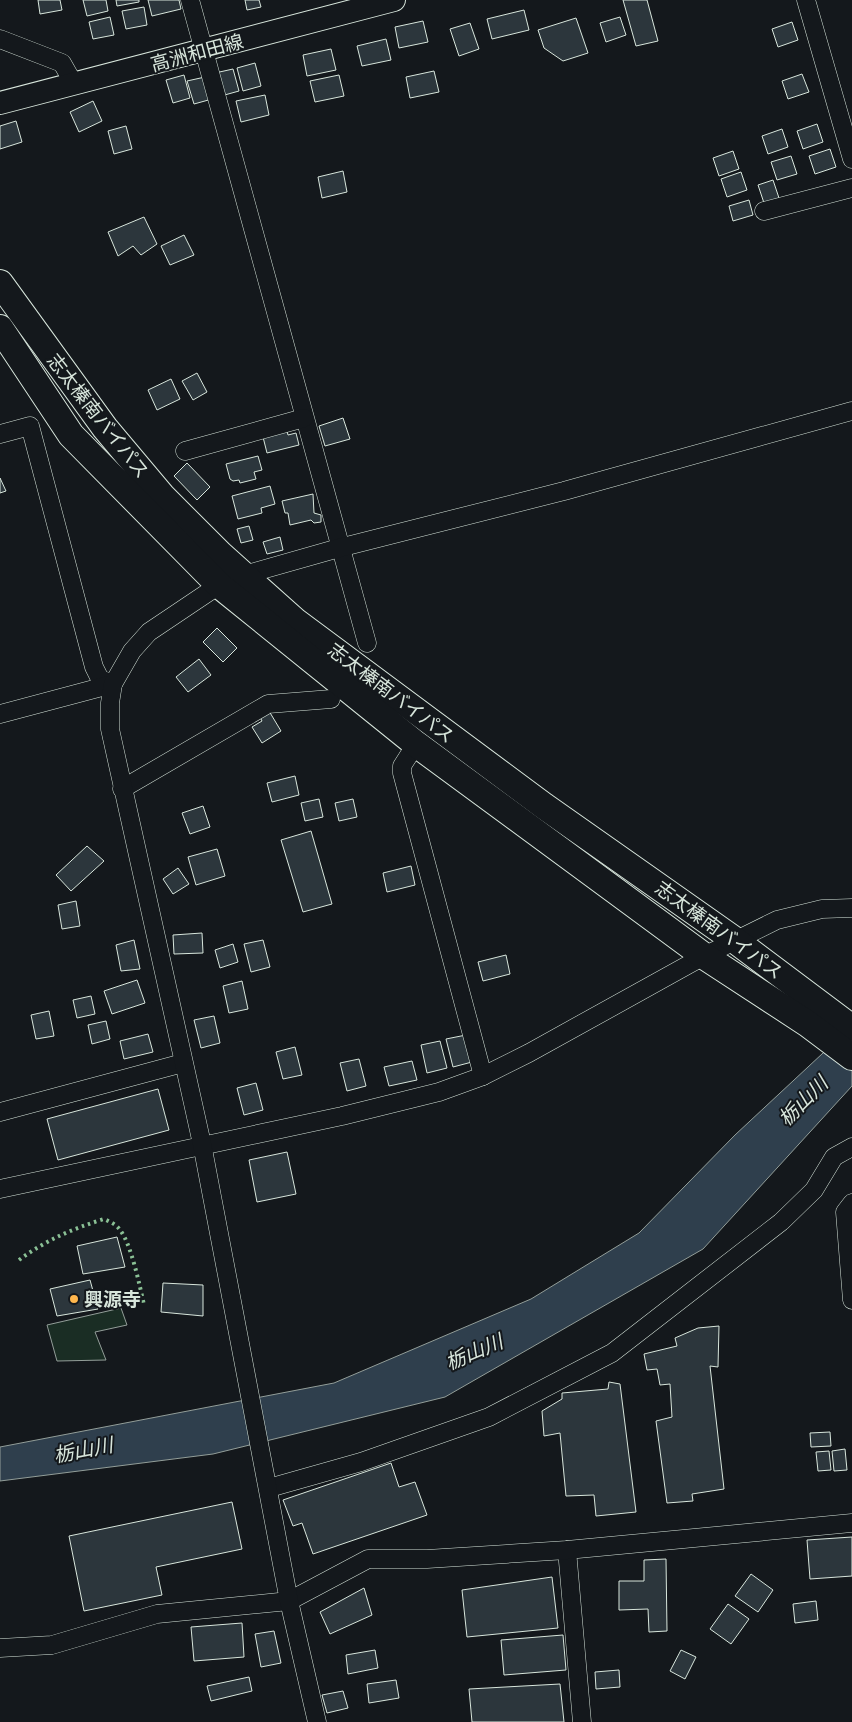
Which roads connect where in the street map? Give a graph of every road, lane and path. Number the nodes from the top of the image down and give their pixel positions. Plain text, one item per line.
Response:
1 (190, 0) edge
2 (394, 0) edge
3 (806, 0) edge
4 (0, 39) edge
5 (203, 51) junction
6 (74, 84) junction
7 (0, 103) edge
8 (852, 160) edge
9 (852, 188) edge
10 (764, 211) dead end
11 (0, 284) edge
12 (0, 328) edge
13 (852, 411) edge
14 (304, 418) junction
15 (0, 434) edge
16 (185, 450) dead end
17 (339, 548) junction
18 (244, 575) junction
19 (219, 585) junction
20 (367, 643) dead end
21 (113, 684) junction
22 (331, 699) dead end
23 (0, 714) edge
24 (416, 744) junction
25 (122, 789) junction
26 (852, 908) edge
27 (736, 941) junction
28 (704, 956) junction
29 (816, 1016) junction
30 (852, 1028) edge
31 (852, 1057) edge
32 (183, 1064) junction
33 (483, 1076) junction
34 (0, 1112) edge
35 (202, 1144) junction
36 (852, 1147) edge
37 (0, 1189) edge
38 (852, 1203) edge
39 (852, 1300) edge
40 (268, 1483) junction
41 (852, 1523) edge
42 (567, 1550) junction
43 (289, 1601) junction
44 (0, 1648) edge
45 (317, 1722) edge
46 (582, 1722) edge

1 - 5 street
2 - 5 main road, 高洲和田線
3 - 8 street
4 - 6 street
5 - 6 main road, 高洲和田線
5 - 14 street
6 - 7 main road, 高洲和田線
9 - 10 street
11 - 18 highway, 志太榛南バイパス
12 - 19 highway, 志太榛南バイパス
13 - 17 street
14 - 16 street
14 - 17 street
15 - 21 street
17 - 18 street
17 - 20 street
18 - 19 street
18 - 27 highway, 志太榛南バイパス
19 - 21 street
19 - 24 highway, 志太榛南バイパス
21 - 23 street
21 - 25 street
22 - 25 street
24 - 28 highway, 志太榛南バイパス
24 - 33 street
25 - 32 street
26 - 27 street
27 - 28 street
27 - 29 highway, 志太榛南バイパス
28 - 29 highway, 志太榛南バイパス
28 - 33 street
29 - 30 highway, 志太榛南バイパス
29 - 31 highway, 志太榛南バイパス
32 - 34 street
32 - 35 street
33 - 35 street
35 - 37 street
35 - 40 street
36 - 40 street
38 - 39 street
40 - 43 street
41 - 42 street
42 - 43 street
42 - 46 street
43 - 44 street
43 - 45 street

